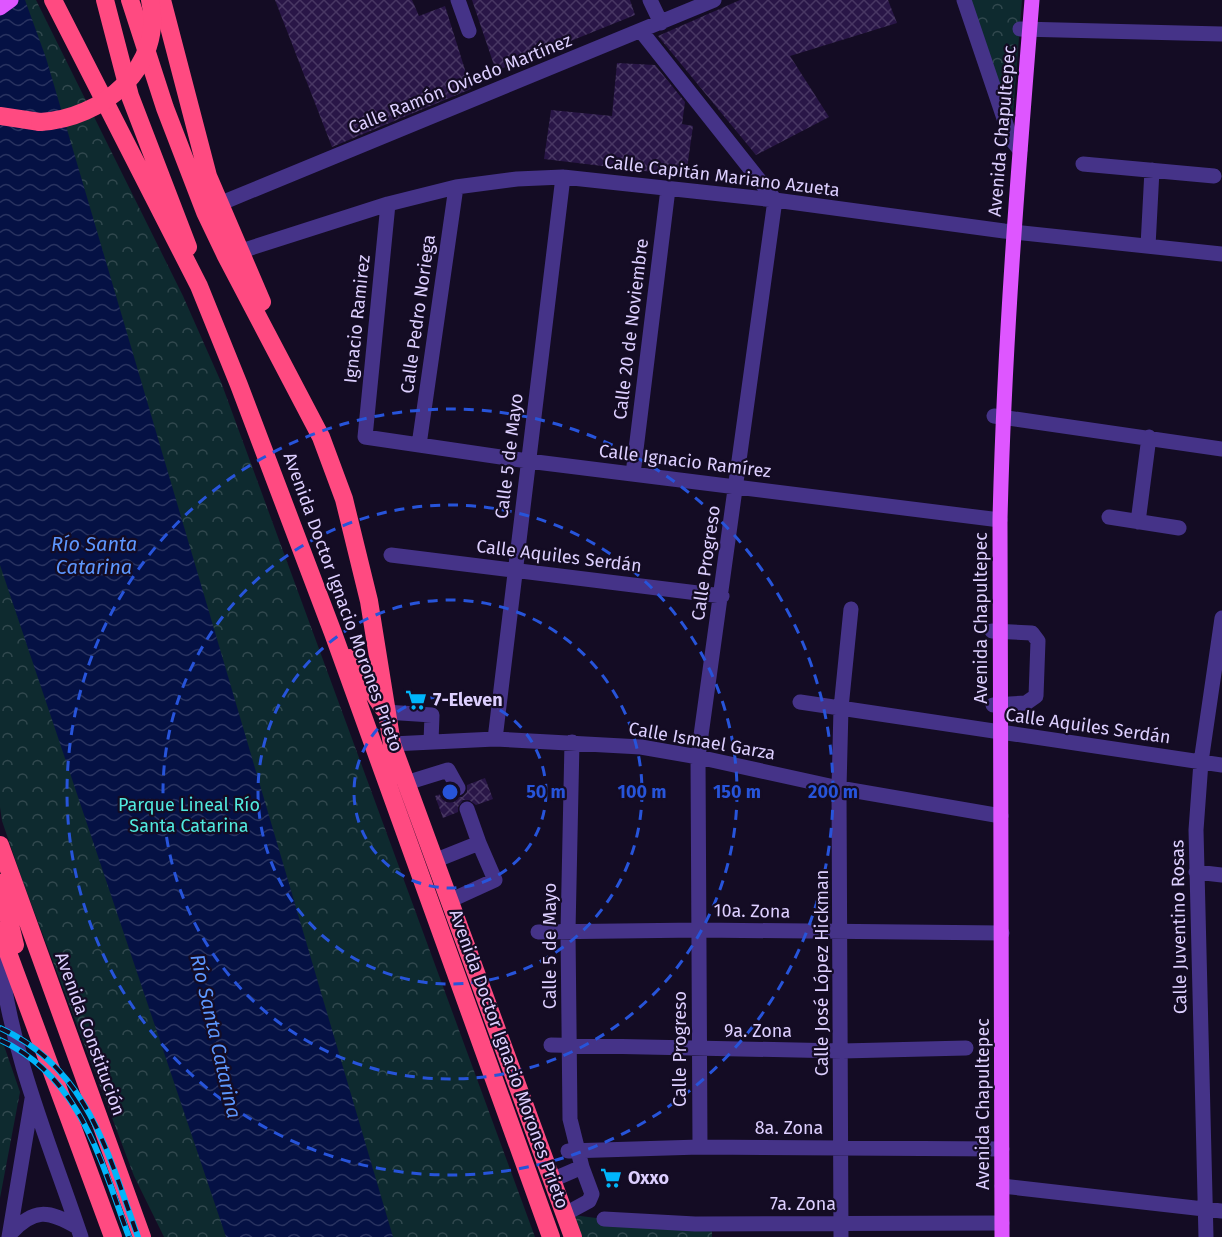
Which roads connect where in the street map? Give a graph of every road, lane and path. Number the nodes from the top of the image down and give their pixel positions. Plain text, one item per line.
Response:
1 (11, 0) edge
2 (53, 0) edge
3 (105, 0) edge
4 (130, 0) edge
5 (150, 0) edge
6 (162, 0) edge
7 (458, 0) edge
8 (650, 0) edge
9 (714, 0) edge
10 (964, 0) edge
11 (1022, 0) edge
12 (1032, 0) edge
13 (0, 8) edge
14 (661, 23) junction
15 (1025, 28) junction
16 (469, 31) dead end
17 (641, 31) junction
18 (1222, 34) edge
19 (0, 116) edge
20 (1016, 145) junction
21 (1083, 164) dead end
22 (1152, 170) junction
23 (1214, 176) dead end
24 (563, 177) junction
25 (456, 187) junction
26 (668, 189) junction
27 (775, 200) junction
28 (219, 204) junction
29 (388, 204) junction
30 (1009, 231) junction
31 (1148, 246) junction
32 (232, 254) junction
33 (1222, 254) edge
34 (199, 286) junction
35 (998, 416) junction
36 (366, 437) joint
37 (1149, 437) junction
38 (419, 446) junction
39 (1222, 449) edge
40 (528, 461) junction
41 (633, 474) junction
42 (736, 487) junction
43 (1109, 517) dead end
44 (995, 520) junction
45 (1138, 522) junction
46 (1179, 528) dead end
47 (391, 555) dead end
48 (516, 569) junction
49 (722, 596) junction
50 (852, 609) dead end
51 (1222, 618) edge
52 (996, 631) junction
53 (333, 633) junction
54 (800, 702) dead end
55 (997, 705) junction
56 (841, 708) junction
57 (385, 712) junction
58 (997, 733) junction
59 (495, 739) junction
60 (431, 742) junction
61 (572, 742) junction
62 (392, 744) junction
63 (698, 757) junction
64 (1201, 762) junction
65 (1222, 765) edge
66 (406, 783) junction
67 (458, 788) dead end
68 (839, 788) junction
69 (466, 808) dead end
70 (998, 816) junction
71 (479, 843) junction
72 (0, 845) edge
73 (434, 861) junction
74 (1196, 872) junction
75 (1222, 875) edge
76 (0, 883) edge
77 (449, 901) junction
78 (699, 930) junction
79 (0, 931) edge
80 (568, 931) junction
81 (842, 931) junction
82 (538, 932) dead end
83 (998, 933) junction
84 (0, 955) edge
85 (33, 1019) junction
86 (551, 1045) dead end
87 (570, 1046) junction
88 (966, 1048) dead end
89 (699, 1050) junction
90 (842, 1051) junction
91 (33, 1096) junction
92 (700, 1147) junction
93 (842, 1147) junction
94 (998, 1149) junction
95 (572, 1151) junction
96 (582, 1167) junction
97 (552, 1180) junction
98 (1002, 1186) junction
99 (1214, 1210) edge
100 (565, 1214) junction
101 (604, 1219) dead end
102 (841, 1230) edge
103 (998, 1230) edge
104 (79, 1232) edge
105 (9, 1236) edge
106 (113, 1237) edge
107 (142, 1237) edge
108 (551, 1237) edge
109 (573, 1237) edge
110 (1206, 1237) edge

1 - 13 main road
2 - 34 highway, Avenida Doctor Ignacio Morones Prieto
3 - 34 highway
4 - 32 highway
5 - 19 highway, bridge
6 - 28 highway
7 - 16 street
8 - 14 street
9 - 14 street, Calle Ramón Oviedo Martínez
10 - 20 street
11 - 15 main road
12 - 15 main road, Avenida Chapultepec
14 - 17 street, Calle Ramón Oviedo Martínez
15 - 18 street
15 - 20 main road, Avenida Chapultepec
17 - 27 street
17 - 28 street, Calle Ramón Oviedo Martínez
20 - 30 main road, Avenida Chapultepec
21 - 22 street
22 - 23 street
22 - 31 street
24 - 25 street, Calle Capitán Mariano Azueta
24 - 26 street, Calle Capitán Mariano Azueta
24 - 40 street, Calle 5 de Mayo
25 - 29 street, Calle Capitán Mariano Azueta
25 - 38 street, Calle Pedro Noriega
26 - 27 street, Calle Capitán Mariano Azueta
26 - 41 street, Calle 20 de Noviembre
27 - 30 street, Calle Capitán Mariano Azueta
27 - 42 street, Calle Progreso
28 - 32 highway
29 - 32 street, Calle Capitán Mariano Azueta
29 - 36 street, Ignacio Ramirez
30 - 31 street, Calle Capitán Mariano Azueta
30 - 35 main road, Avenida Chapultepec
31 - 33 street, Calle Capitán Mariano Azueta
32 - 57 highway, Avenida Doctor Ignacio Morones Prieto
34 - 53 highway, Avenida Doctor Ignacio Morones Prieto
35 - 37 street
35 - 44 main road, Avenida Chapultepec
36 - 38 street, Calle Ignacio Ramírez
37 - 39 street
37 - 45 street
38 - 40 street, Calle Ignacio Ramírez
40 - 41 street, Calle Ignacio Ramírez
40 - 48 street, Calle 5 de Mayo
41 - 42 street, Calle Ignacio Ramírez
42 - 44 street, Calle Ignacio Ramírez
42 - 49 street, Calle Progreso
43 - 45 street
44 - 52 main road, Avenida Chapultepec
45 - 46 street
47 - 48 street, Calle Aquiles Serdán
48 - 49 street, Calle Aquiles Serdán
48 - 59 street, Calle 5 de Mayo
49 - 63 street, Calle Progreso
50 - 56 street, Calle José López Hickman
51 - 64 street, Calle Juventino Rosas
52 - 55 main road, Avenida Chapultepec
52 - 55 street
53 - 57 highway
53 - 108 highway, Avenida Doctor Ignacio Morones Prieto
54 - 56 street, Calle Aquiles Serdán
55 - 58 main road, Avenida Chapultepec
56 - 58 street, Calle Aquiles Serdán
56 - 68 street, Calle José López Hickman
57 - 60 street
57 - 62 highway, Avenida Doctor Ignacio Morones Prieto
58 - 64 street, Calle Aquiles Serdán
58 - 70 main road, Avenida Chapultepec
59 - 60 street, Calle Ismael Garza
59 - 61 street, Calle Ismael Garza
60 - 62 street, Calle Ismael Garza
61 - 63 street, Calle Ismael Garza
61 - 80 street, Calle 5 de Mayo
62 - 66 highway, Avenida Doctor Ignacio Morones Prieto
63 - 68 street, Calle Ismael Garza
63 - 78 street, Calle Progreso
64 - 65 street, Calle Aquiles Serdán
64 - 74 street, Calle Juventino Rosas
66 - 67 street
66 - 73 highway, Avenida Doctor Ignacio Morones Prieto
68 - 70 street, Calle Ismael Garza
68 - 81 street, Calle José López Hickman
69 - 71 street
70 - 83 main road, Avenida Chapultepec
71 - 73 street
71 - 77 street
72 - 107 highway, Avenida Constitución
73 - 77 highway, Avenida Doctor Ignacio Morones Prieto
74 - 75 street
74 - 99 street, Calle Juventino Rosas
76 - 85 highway
77 - 97 highway, Avenida Doctor Ignacio Morones Prieto
78 - 80 street, 10a. Zona
78 - 81 street, 10a. Zona
78 - 89 street, Calle Progreso
79 - 85 highway
80 - 82 street, 10a. Zona
80 - 87 street, Calle 5 de Mayo
81 - 83 street, 10a. Zona
81 - 90 street, Calle José López Hickman
83 - 94 main road, Avenida Chapultepec
84 - 91 street
85 - 106 highway
86 - 87 street, 9a. Zona
87 - 89 street, 9a. Zona
87 - 95 street, Calle 5 de Mayo
88 - 90 street, 9a. Zona
89 - 90 street, 9a. Zona
89 - 92 street, Calle Progreso
90 - 93 street, Calle José López Hickman
91 - 104 street
91 - 105 street
92 - 93 street, 8a. Zona
92 - 95 street, 8a. Zona
93 - 94 street, 8a. Zona
93 - 102 street, Calle José López Hickman
94 - 98 main road, Avenida Chapultepec
94 - 103 main road
95 - 96 street, Calle 5 de Mayo
96 - 97 street
96 - 100 street, Calle 5 de Mayo
97 - 100 highway, Avenida Doctor Ignacio Morones Prieto
98 - 99 street
98 - 103 main road, Avenida Chapultepec
99 - 110 street, Calle Juventino Rosas
100 - 109 highway, Avenida Doctor Ignacio Morones Prieto
101 - 102 street, 7a. Zona
102 - 103 street, 7a. Zona
104 - 105 street

